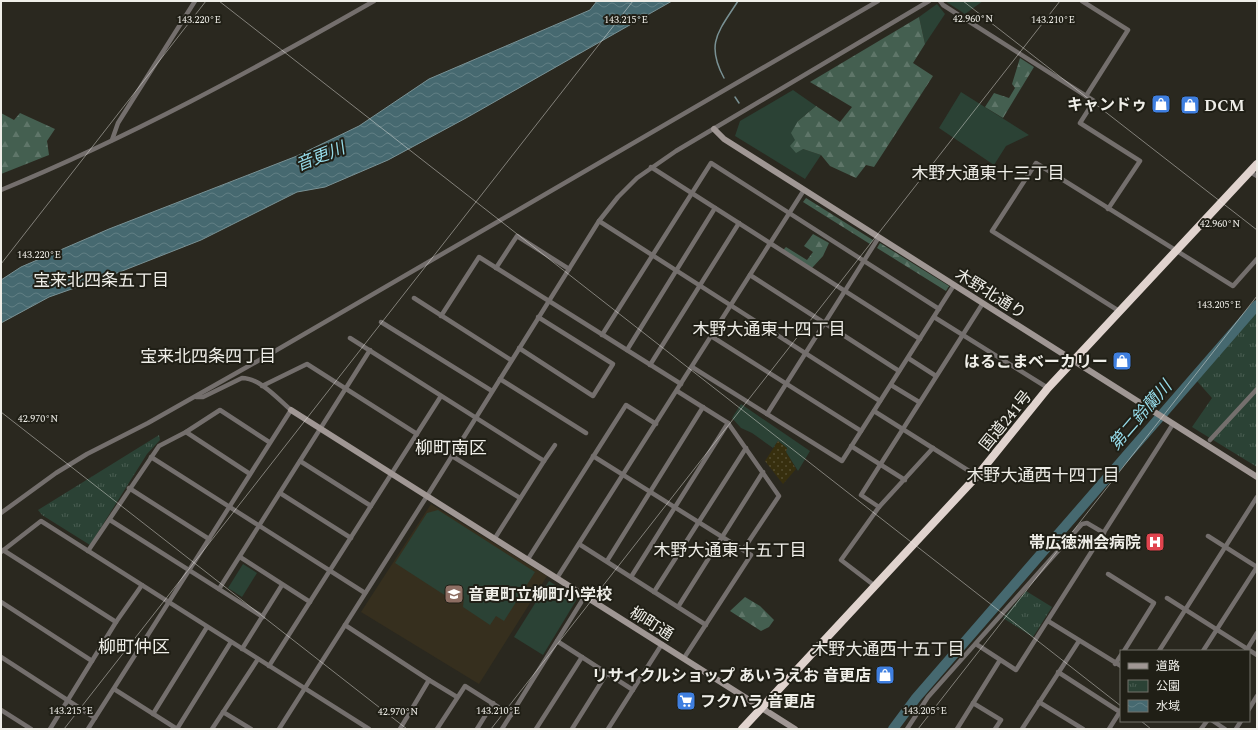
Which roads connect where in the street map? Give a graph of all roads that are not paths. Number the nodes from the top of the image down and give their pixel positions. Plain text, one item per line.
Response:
1 (195, 1) edge
2 (374, 1) edge
3 (878, 1) edge
4 (929, 1) edge
5 (940, 1) edge
6 (1082, 1) edge
7 (1086, 96) junction
8 (714, 129) junction
9 (112, 140) junction
10 (1257, 164) edge
11 (651, 167) junction
12 (1253, 174) edge
13 (1, 190) edge
14 (804, 190) junction
15 (691, 193) junction
16 (716, 208) junction
17 (1108, 209) junction
18 (789, 213) junction
19 (599, 221) junction
20 (739, 223) junction
21 (879, 237) junction
22 (770, 243) junction
23 (1176, 251) junction
24 (652, 255) junction
25 (1257, 259) edge
26 (864, 261) junction
27 (496, 268) junction
28 (569, 269) junction
29 (676, 270) junction
30 (750, 275) junction
31 (700, 285) junction
32 (954, 285) junction
33 (845, 291) junction
34 (414, 298) dead end
35 (548, 301) junction
36 (983, 303) junction
37 (731, 305) junction
38 (939, 309) junction
39 (1119, 312) junction
40 (441, 316) junction
41 (538, 317) junction
42 (934, 317) junction
43 (381, 322) dead end
44 (825, 323) junction
45 (602, 334) junction
46 (962, 334) junction
47 (711, 336) junction
48 (350, 338) dead end
49 (920, 339) junction
50 (519, 348) junction
51 (370, 350) junction
52 (627, 350) junction
53 (805, 353) junction
54 (908, 358) junction
55 (511, 360) junction
56 (1074, 360) junction
57 (650, 365) junction
58 (692, 367) junction
59 (899, 371) junction
60 (936, 376) junction
61 (500, 379) junction
62 (681, 384) junction
63 (786, 384) junction
64 (890, 385) junction
65 (262, 386) junction
66 (346, 388) junction
67 (1048, 388) junction
68 (1257, 389) edge
69 (492, 391) junction
70 (677, 391) junction
71 (442, 396) junction
72 (195, 397) junction
73 (880, 401) junction
74 (919, 402) junction
75 (703, 408) junction
76 (291, 410) junction
77 (874, 411) junction
78 (767, 414) junction
79 (476, 418) junction
80 (728, 423) junction
81 (656, 424) junction
82 (1173, 424) junction
83 (321, 428) junction
84 (903, 429) junction
85 (861, 431) junction
86 (186, 432) junction
87 (417, 434) junction
88 (586, 434) dead end
89 (1210, 440) dead end
90 (269, 442) junction
91 (555, 445) dead end
92 (851, 446) junction
93 (746, 448) junction
94 (933, 448) junction
95 (452, 456) junction
96 (593, 456) junction
97 (151, 457) junction
98 (300, 461) junction
99 (544, 461) junction
100 (880, 465) junction
101 (763, 472) junction
102 (250, 474) junction
103 (392, 474) junction
104 (623, 475) junction
105 (977, 476) junction
106 (1257, 477) edge
107 (905, 480) junction
108 (129, 488) junction
109 (650, 492) junction
110 (280, 493) junction
111 (427, 496) junction
112 (1257, 497) edge
113 (520, 498) junction
114 (371, 506) junction
115 (230, 507) junction
116 (675, 507) junction
117 (879, 507) junction
118 (1, 513) edge
119 (110, 520) junction
120 (698, 522) junction
121 (259, 526) junction
122 (1104, 533) junction
123 (1208, 536) dead end
124 (722, 537) junction
125 (351, 538) junction
126 (495, 538) junction
127 (209, 539) junction
128 (579, 544) junction
129 (1226, 547) junction
130 (743, 550) junction
131 (2, 551) edge
132 (88, 551) junction
133 (240, 557) junction
134 (528, 559) junction
135 (607, 561) junction
136 (1257, 567) edge
137 (189, 570) junction
138 (330, 571) junction
139 (1108, 574) dead end
140 (631, 577) junction
141 (557, 578) junction
142 (282, 585) junction
143 (142, 586) junction
144 (875, 586) junction
145 (219, 589) junction
146 (654, 592) junction
147 (365, 593) junction
148 (585, 596) junction
149 (1167, 598) dead end
150 (1, 602) edge
151 (168, 602) junction
152 (310, 602) junction
153 (678, 607) junction
154 (1186, 610) junction
155 (263, 617) junction
156 (1048, 620) junction
157 (116, 622) junction
158 (706, 624) junction
159 (344, 625) junction
160 (207, 627) junction
161 (1217, 630) junction
162 (1257, 633) edge
163 (557, 641) junction
164 (1079, 641) junction
165 (231, 642) junction
166 (662, 644) junction
167 (976, 644) junction
168 (242, 649) junction
169 (1125, 650) edge
170 (1160, 650) edge
171 (1204, 650) edge
172 (1247, 650) edge
173 (1120, 656) edge
174 (1, 657) edge
175 (582, 657) junction
176 (684, 658) junction
177 (258, 659) junction
178 (1000, 660) junction
179 (92, 661) junction
180 (1115, 664) junction
181 (269, 666) junction
182 (1120, 666) edge
183 (1058, 672) junction
184 (607, 673) junction
185 (430, 680) junction
186 (304, 688) junction
187 (114, 689) junction
188 (633, 690) junction
189 (1257, 696) edge
190 (458, 697) junction
191 (68, 700) junction
192 (1040, 702) junction
193 (493, 703) junction
194 (973, 703) junction
195 (1250, 706) edge
196 (762, 708) junction
197 (1, 710) edge
198 (1120, 710) edge
199 (223, 712) junction
200 (1120, 712) edge
201 (153, 714) junction
202 (511, 715) junction
203 (96, 718) junction
204 (1214, 722) edge
205 (31, 729) edge
206 (50, 729) edge
207 (88, 729) edge
208 (212, 729) edge
209 (250, 729) edge
210 (279, 729) edge
211 (369, 729) edge
212 (400, 729) edge
213 (437, 729) edge
214 (477, 729) edge
215 (502, 729) edge
216 (536, 729) edge
217 (572, 729) edge
218 (608, 729) edge
219 (742, 729) edge
220 (795, 729) edge
221 (907, 729) edge
222 (957, 729) edge
223 (996, 729) edge
224 (1022, 729) edge
225 (1083, 729) edge
226 (1109, 729) edge
227 (1224, 729) edge

1 - 9 street
2 - 9 street
3 - 72 street
4 - 8 street
5 - 7 street
6 - 7 street
7 - 17 street
8 - 11 street
8 - 14 street, 木野北通り
9 - 13 street
10 - 12 highway, 国道241号
11 - 15 street
11 - 19 street
12 - 23 highway, 国道241号
14 - 18 street
14 - 21 street, 木野北通り
15 - 16 street
15 - 18 street
15 - 24 street
16 - 20 street
16 - 29 street
17 - 23 street
17 - 39 street
18 - 22 street
18 - 26 street
19 - 24 street
19 - 28 street
20 - 22 street
20 - 31 street
21 - 26 street
21 - 32 street, 木野北通り
22 - 30 street
22 - 33 street
23 - 25 street
23 - 39 highway, 国道241号
24 - 29 street
24 - 45 street
26 - 33 street
26 - 38 street
27 - 28 street
27 - 35 street
27 - 40 street
28 - 35 street
29 - 31 street
29 - 52 street
30 - 37 street
30 - 44 street
31 - 37 street
31 - 57 street
32 - 36 street, 木野北通り
32 - 38 street
33 - 44 street
33 - 49 street
34 - 40 street
35 - 41 street
35 - 45 street
36 - 46 street
36 - 56 street, 木野北通り
37 - 47 street
37 - 53 street
38 - 42 street
39 - 56 highway, 国道241号
40 - 55 street
41 - 50 street
41 - 50 street
42 - 46 street
42 - 49 street
43 - 69 street
44 - 53 street
44 - 59 street
45 - 52 street
46 - 60 street
46 - 67 street
47 - 58 street
47 - 63 street
48 - 51 street
49 - 54 street
50 - 55 street
51 - 66 street
51 - 71 street
52 - 57 street
53 - 63 street
53 - 73 street
54 - 59 street
54 - 60 street
55 - 61 street
56 - 67 highway, 国道241号
56 - 82 street, 木野北通り
57 - 62 street
58 - 62 street
58 - 78 street
59 - 64 street
60 - 74 street
61 - 69 street
61 - 88 street
62 - 70 street
63 - 78 street
63 - 85 street
64 - 73 street
64 - 74 street
65 - 66 street
65 - 72 street
65 - 76 street
66 - 83 street
66 - 87 street
67 - 105 highway, 国道241号
68 - 89 street
69 - 79 street
70 - 75 street
70 - 81 street
71 - 79 street
71 - 87 street
72 - 118 street
73 - 77 street
74 - 84 street
75 - 80 street
75 - 109 street
76 - 83 street, 柳町通
76 - 90 street
77 - 84 street
77 - 85 street
78 - 92 street
79 - 95 street
79 - 99 street
80 - 93 street
80 - 116 street
81 - 96 street
81 - 104 street
82 - 106 street, 木野北通り
82 - 122 street
83 - 98 street
83 - 103 street, 柳町通
84 - 94 street
84 - 100 street
85 - 92 street
86 - 90 street
86 - 97 street
86 - 102 street
87 - 103 street
90 - 102 street
91 - 99 street
92 - 100 street
93 - 101 street
93 - 120 street
94 - 105 street
94 - 107 street
95 - 111 street
95 - 113 street
96 - 104 street
96 - 134 street
97 - 108 street
97 - 115 street
98 - 110 street
98 - 114 street
99 - 113 street
100 - 107 street
100 - 117 street
101 - 124 street
101 - 130 street
102 - 115 street
103 - 111 street, 柳町通
103 - 114 street
104 - 109 street
104 - 128 street
105 - 144 highway, 国道241号
107 - 117 street
108 - 119 street
108 - 127 street
109 - 116 street
109 - 135 street
110 - 121 street
110 - 125 street
111 - 126 street, 柳町通
111 - 147 street
112 - 129 street
113 - 126 street
114 - 125 street
115 - 121 street
115 - 127 street
116 - 120 street
116 - 140 street
117 - 144 street
119 - 132 street
119 - 137 street
120 - 124 street
120 - 146 street
121 - 133 street
121 - 138 street
122 - 156 street
122 - 167 street
123 - 129 street
124 - 130 street
124 - 153 street
125 - 138 street
126 - 134 street, 柳町通
127 - 137 street
128 - 135 street
128 - 141 street
129 - 136 street
129 - 154 street
130 - 158 street
131 - 132 street
131 - 157 street
132 - 143 street
133 - 142 street
133 - 145 street
134 - 141 street, 柳町通
135 - 140 street
136 - 161 street
137 - 145 street
137 - 151 street
138 - 147 street
138 - 152 street
139 - 169 street
140 - 146 street
141 - 148 street, 柳町通
142 - 152 street
142 - 155 street
143 - 151 street
143 - 157 street
144 - 196 highway, 国道241号
145 - 155 street
146 - 153 street
147 - 159 street
148 - 163 street
148 - 166 street, 柳町通
149 - 154 street
150 - 179 street
151 - 160 street
151 - 187 street
152 - 181 street
153 - 158 street
154 - 161 street
154 - 170 street
155 - 168 street
156 - 164 street
156 - 178 street
157 - 179 street
158 - 176 street
159 - 185 street
159 - 186 street
160 - 165 street
160 - 201 street
161 - 171 street
161 - 172 street
162 - 172 street
163 - 175 street
163 - 202 street
164 - 180 street
164 - 183 street
165 - 168 street
165 - 201 street
166 - 176 street, 柳町通
166 - 188 street
167 - 178 street
167 - 221 street
168 - 177 street
173 - 180 street
174 - 191 street
175 - 184 street
175 - 216 street
176 - 196 street, 柳町通
177 - 181 street
177 - 199 street
178 - 194 street
179 - 191 street
180 - 182 street
181 - 186 street
183 - 192 street
183 - 198 street
184 - 188 street
184 - 217 street
185 - 190 street
185 - 212 street
186 - 210 street
186 - 211 street
187 - 201 street
187 - 203 street
188 - 218 street
189 - 195 street
190 - 193 street
190 - 213 street
191 - 203 street
191 - 206 street
192 - 224 street
192 - 225 street
193 - 202 street
193 - 214 street
194 - 222 street
194 - 223 street
196 - 219 highway, 国道241号
196 - 220 street, 柳町通
197 - 205 street
199 - 208 street
199 - 209 street
200 - 226 street
202 - 215 street
203 - 207 street
204 - 227 street

